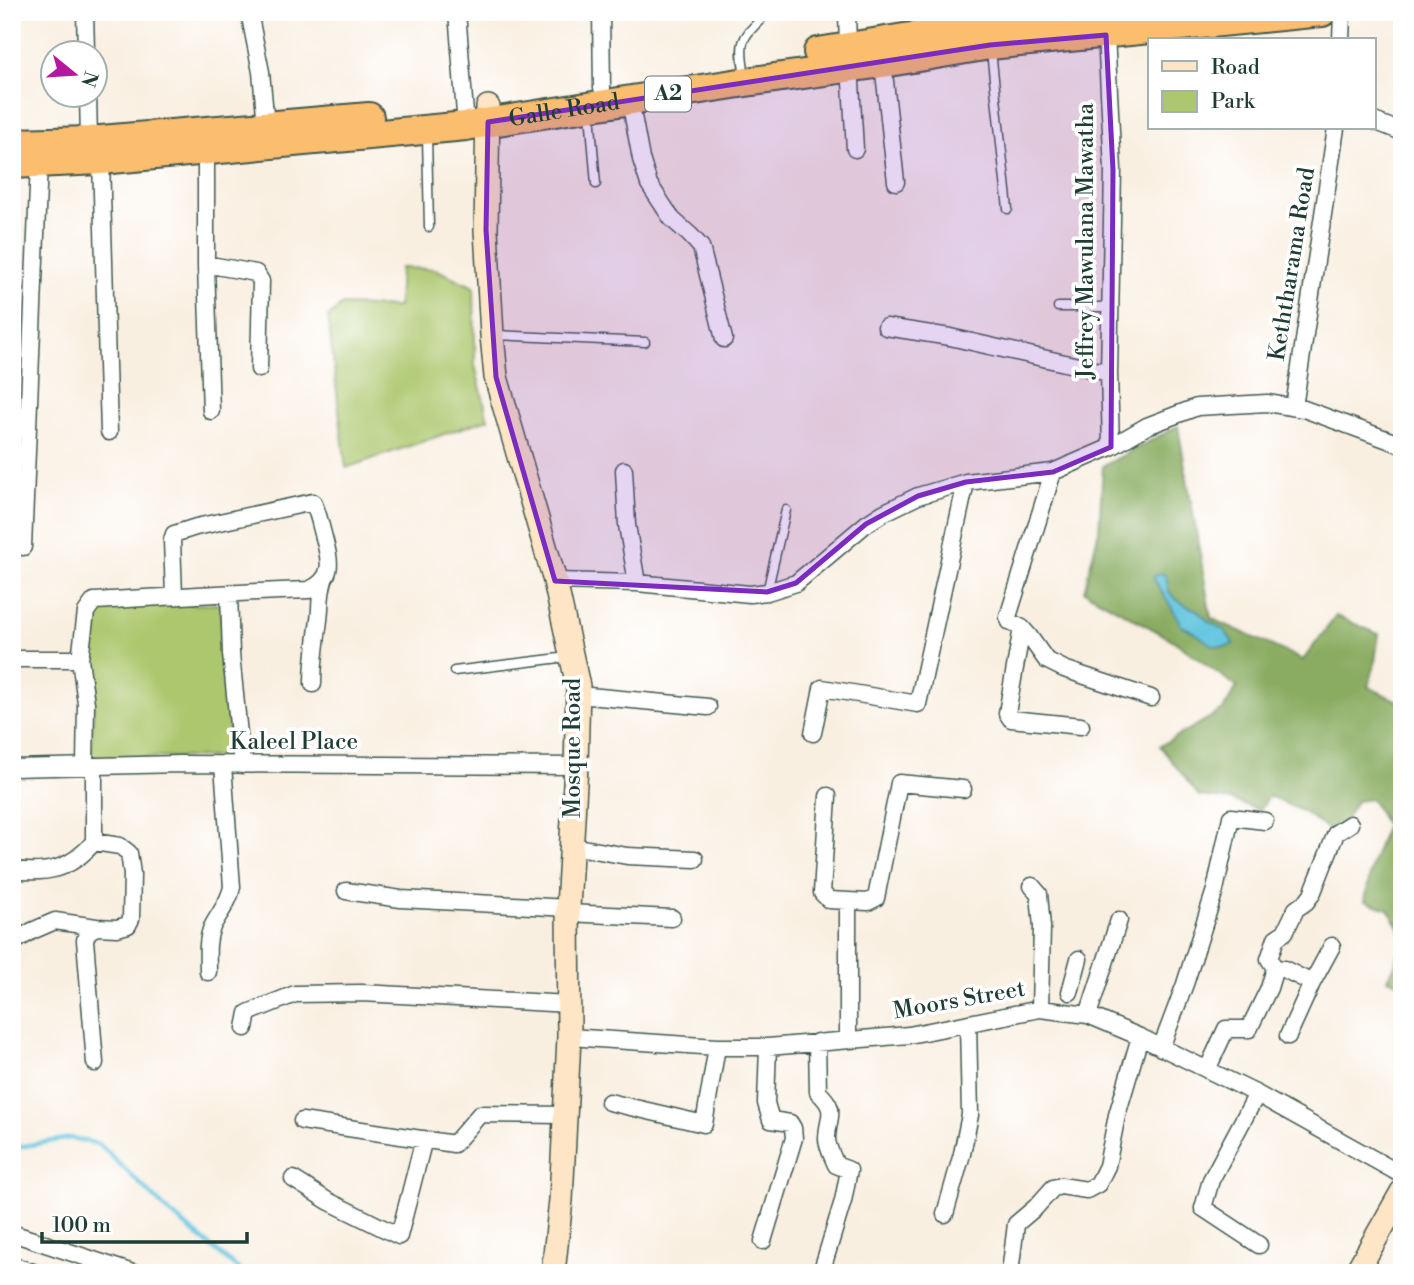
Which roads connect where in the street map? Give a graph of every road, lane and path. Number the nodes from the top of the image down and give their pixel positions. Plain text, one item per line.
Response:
1 (85, 12) edge
2 (249, 12) edge
3 (457, 12) edge
4 (601, 12) edge
5 (768, 12) edge
6 (847, 12) edge
7 (1322, 12) edge
8 (1342, 12) edge
9 (1100, 23) edge
10 (1177, 34) edge
11 (990, 35) junction
12 (86, 38) edge
13 (1341, 38) edge
14 (849, 57) junction
15 (883, 63) junction
16 (745, 73) junction
17 (596, 97) junction
18 (630, 100) junction
19 (90, 108) edge
20 (476, 116) junction
21 (1376, 122) edge
22 (266, 125) junction
23 (427, 130) junction
24 (1336, 130) edge
25 (1402, 132) edge
26 (12, 143) edge
27 (855, 149) dead end
28 (95, 150) junction
29 (206, 151) junction
30 (25, 163) edge
31 (897, 182) dead end
32 (596, 184) dead end
33 (1008, 209) dead end
34 (429, 227) dead end
35 (206, 266) junction
36 (1058, 307) dead end
37 (1110, 307) junction
38 (886, 327) dead end
39 (492, 335) junction
40 (724, 339) dead end
41 (645, 342) dead end
42 (259, 369) dead end
43 (1109, 373) junction
44 (1294, 407) junction
45 (211, 411) dead end
46 (109, 432) dead end
47 (1402, 444) edge
48 (1111, 447) junction
49 (624, 470) dead end
50 (1053, 472) junction
51 (966, 482) junction
52 (786, 510) dead end
53 (23, 547) dead end
54 (324, 580) junction
55 (555, 581) junction
56 (637, 583) junction
57 (767, 592) junction
58 (229, 593) junction
59 (174, 596) junction
60 (1022, 628) junction
61 (571, 657) junction
62 (12, 659) edge
63 (80, 659) junction
64 (454, 671) dead end
65 (313, 684) dead end
66 (578, 695) junction
67 (1151, 698) dead end
68 (708, 707) dead end
69 (1081, 726) dead end
70 (813, 733) dead end
71 (223, 765) junction
72 (242, 765) junction
73 (89, 766) junction
74 (576, 766) junction
75 (12, 768) edge
76 (963, 789) dead end
77 (828, 796) dead end
78 (1265, 821) dead end
79 (1350, 824) dead end
80 (94, 842) junction
81 (572, 846) junction
82 (695, 859) dead end
83 (12, 870) edge
84 (1032, 886) dead end
85 (346, 891) dead end
86 (848, 901) junction
87 (568, 910) junction
88 (672, 918) dead end
89 (1119, 920) dead end
90 (96, 927) junction
91 (12, 943) edge
92 (1332, 946) dead end
93 (1079, 959) dead end
94 (1275, 968) junction
95 (208, 972) dead end
96 (1312, 983) junction
97 (1070, 992) dead end
98 (569, 1004) junction
99 (1040, 1009) junction
100 (1088, 1015) junction
101 (968, 1023) junction
102 (246, 1028) dead end
103 (1287, 1036) dead end
104 (569, 1037) junction
105 (1140, 1037) junction
106 (848, 1040) junction
107 (817, 1042) junction
108 (717, 1047) junction
109 (768, 1047) junction
110 (1161, 1048) junction
111 (95, 1063) dead end
112 (1207, 1070) junction
113 (1257, 1094) junction
114 (610, 1102) dead end
115 (565, 1115) junction
116 (302, 1121) dead end
117 (424, 1139) junction
118 (1402, 1175) edge
119 (293, 1179) dead end
120 (1402, 1192) edge
121 (945, 1214) dead end
122 (12, 1233) edge
123 (763, 1241) dead end
124 (1259, 1245) dead end
125 (12, 1265) edge
126 (36, 1273) edge
127 (133, 1273) edge
128 (554, 1273) edge
129 (821, 1273) edge
130 (1010, 1273) edge
131 (1356, 1273) edge

1 - 12 street
2 - 22 street
3 - 20 street
4 - 17 street
5 - 16 lane
6 - 14 street
7 - 10 highway, Galle Road / A2
8 - 13 street
9 - 10 highway, Galle Road / A2
9 - 11 highway, Galle Road / A2
9 - 37 street, Jeffrey Mawulana Mawatha
11 - 14 highway, Galle Road / A2
11 - 15 highway, Galle Road / A2
11 - 33 lane
14 - 15 highway, Galle Road / A2
14 - 16 highway, Galle Road / A2
14 - 27 street
15 - 31 street
16 - 17 highway, Galle Road / A2
16 - 18 highway, Galle Road / A2
17 - 18 highway, Galle Road / A2
17 - 20 highway, Galle Road / A2
17 - 32 lane
18 - 40 street
19 - 28 street
20 - 22 highway, Galle Road / A2
20 - 23 highway, Galle Road / A2
20 - 39 street, Mosque Road
21 - 25 street
22 - 28 highway, Galle Road / A2
23 - 29 highway, Galle Road / A2
23 - 34 lane
24 - 44 street, Keththarama Road
26 - 28 highway, Galle Road / A2
28 - 29 highway, Galle Road / A2
28 - 30 highway, Galle Road / A2
28 - 46 street
29 - 35 street
30 - 53 street
35 - 42 street
35 - 45 street
36 - 37 lane
37 - 43 street, Jeffrey Mawulana Mawatha
38 - 43 street
39 - 41 lane
39 - 55 street, Mosque Road
43 - 48 street, Jeffrey Mawulana Mawatha
44 - 47 street
44 - 48 street
48 - 50 street
49 - 56 street
50 - 51 street
50 - 60 street
51 - 57 street
51 - 70 street
52 - 57 lane
54 - 58 street
54 - 59 street
54 - 65 street
55 - 56 street
55 - 61 street, Mosque Road
56 - 57 street
58 - 59 street
58 - 72 street
59 - 63 street
60 - 67 street
60 - 69 street
61 - 64 lane
61 - 66 street, Mosque Road
62 - 63 street
63 - 73 street
66 - 68 street
66 - 74 street, Mosque Road
71 - 72 street, Kaleel Place
71 - 73 street, Kaleel Place
71 - 95 street
72 - 74 street, Kaleel Place
73 - 75 street, Kaleel Place
73 - 80 street
74 - 81 street, Mosque Road
76 - 86 street
77 - 86 street
78 - 110 street
79 - 94 street
80 - 83 street
80 - 90 street
81 - 82 street
81 - 87 street, Mosque Road
84 - 99 street
85 - 87 street
86 - 106 street
87 - 88 street
87 - 98 street, Mosque Road
89 - 100 street
90 - 91 street
90 - 111 street
92 - 96 street
93 - 97 street
94 - 96 street
94 - 112 street
96 - 103 street
98 - 102 street
98 - 104 street, Mosque Road
99 - 100 street, Moors Street
99 - 101 street, Moors Street
100 - 105 street, Moors Street
101 - 106 street, Moors Street
101 - 121 street
104 - 108 street, Moors Street
104 - 115 street, Mosque Road
105 - 110 street, Moors Street
105 - 130 street
106 - 107 street, Moors Street
107 - 109 street, Moors Street
107 - 129 street
108 - 109 street, Moors Street
108 - 114 street
109 - 123 street
110 - 112 street, Moors Street
112 - 113 street, Moors Street
113 - 118 street, Moors Street
113 - 124 street
115 - 117 street
115 - 128 street, Mosque Road
116 - 117 street
117 - 119 street
120 - 131 street
122 - 127 street
125 - 126 street

